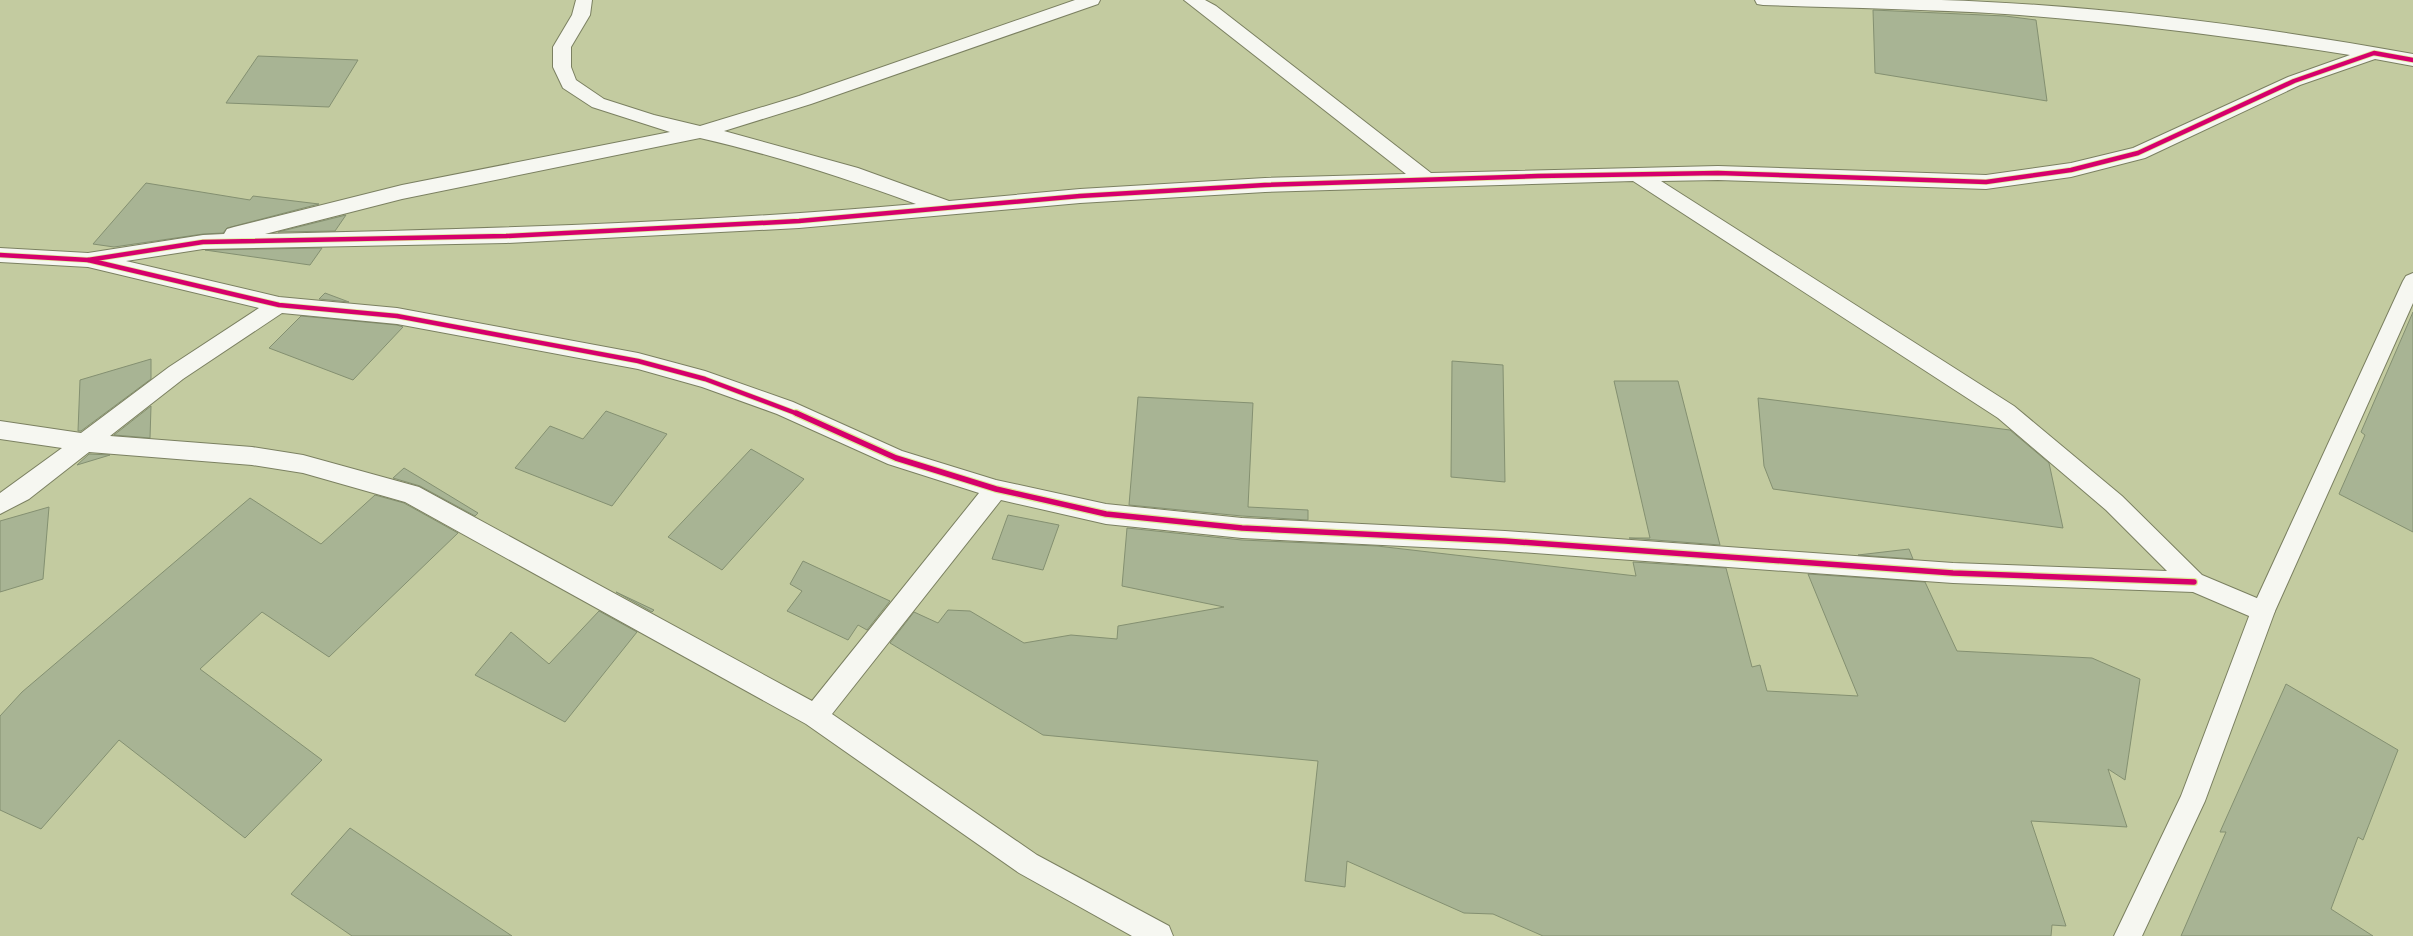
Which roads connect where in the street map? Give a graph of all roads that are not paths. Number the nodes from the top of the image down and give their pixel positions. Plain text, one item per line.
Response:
1 (584, 0) edge
2 (1092, 0) edge
3 (1192, 0) edge
4 (1763, 0) edge
5 (2374, 53) junction
6 (2413, 60) edge
7 (700, 132) junction
8 (1638, 175) junction
9 (1426, 179) junction
10 (951, 208) junction
11 (203, 242) junction
12 (0, 254) edge
13 (88, 260) junction
14 (2413, 281) edge
15 (279, 305) junction
16 (0, 430) edge
17 (85, 443) junction
18 (996, 489) junction
19 (0, 504) edge
20 (2194, 582) junction
21 (2263, 611) junction
22 (814, 716) junction
23 (1159, 936) edge
24 (2128, 936) edge

1 - 7 street
2 - 7 street
3 - 9 street
4 - 5 street
5 - 6 street
5 - 8 street
7 - 10 street
7 - 11 street
8 - 9 street
8 - 20 street
9 - 10 street
10 - 11 street
11 - 13 street
12 - 13 street
13 - 15 street
14 - 21 street
15 - 17 street
15 - 18 street
16 - 17 street
17 - 19 street
17 - 22 street
18 - 20 street
18 - 22 street
20 - 21 street
21 - 24 street
22 - 23 street

